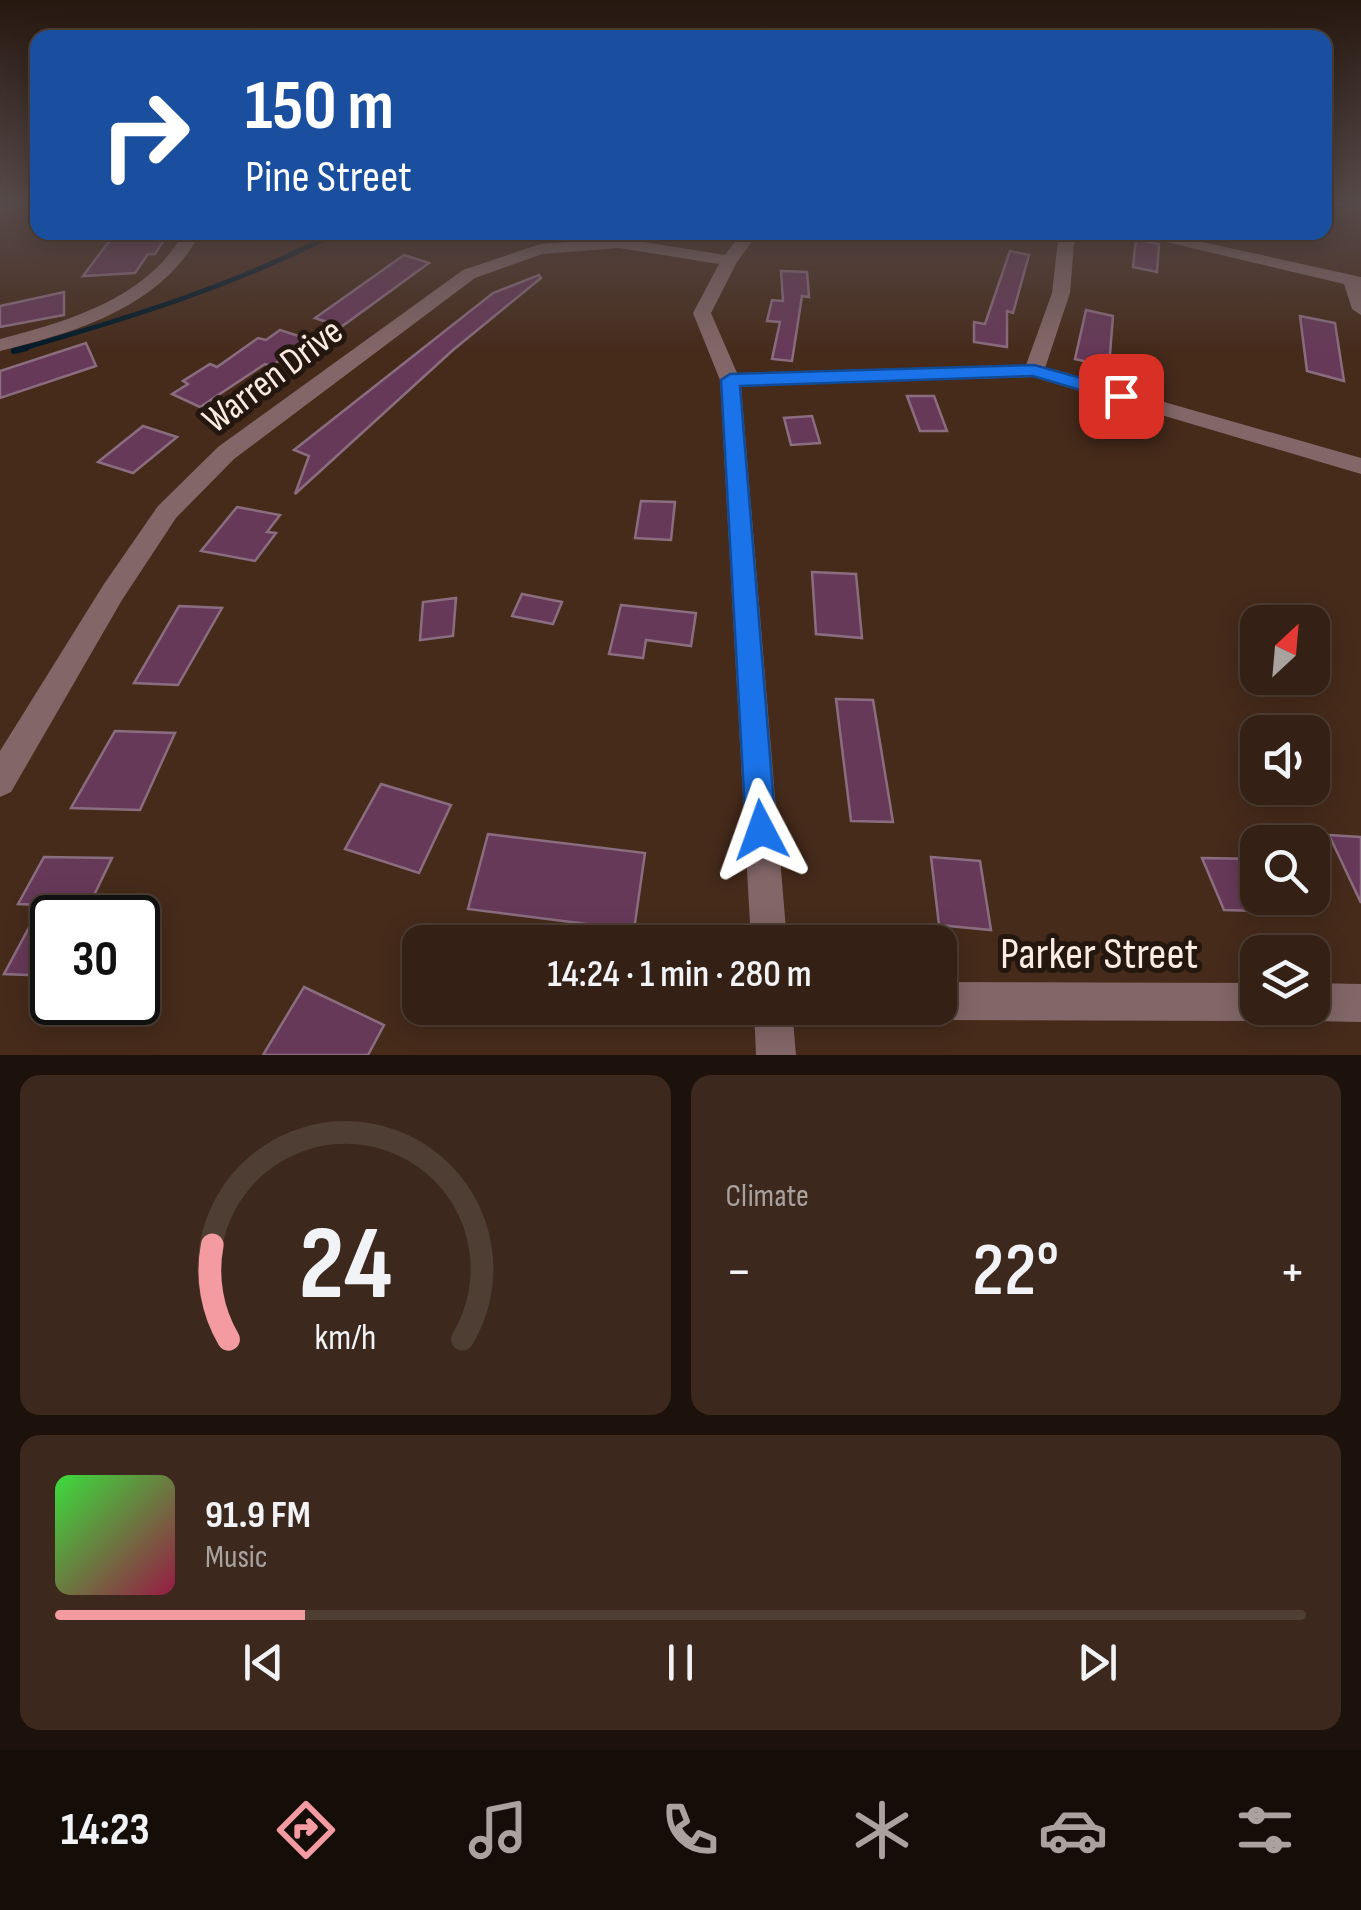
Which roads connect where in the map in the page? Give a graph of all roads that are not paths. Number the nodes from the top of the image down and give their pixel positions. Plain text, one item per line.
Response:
1 (176, 254) edge
2 (525, 254) edge
3 (690, 254) edge
4 (734, 254) edge
5 (1065, 254) edge
6 (1234, 254) edge
7 (729, 261) junction
8 (1357, 281) edge
9 (1361, 309) edge
10 (0, 345) edge
11 (1034, 370) junction
12 (730, 380) junction
13 (1360, 466) edge
14 (0, 781) edge
15 (768, 925) edge
16 (957, 1001) edge
17 (1240, 1002) edge
18 (1330, 1002) edge
19 (1361, 1003) edge
20 (774, 1025) edge
21 (776, 1055) edge

1 - 10 street
2 - 14 street, Warren Drive
3 - 7 street, Warren Drive
4 - 7 street
5 - 11 street
6 - 8 street
7 - 12 street
8 - 9 street
11 - 12 street
11 - 13 street
12 - 15 street
16 - 17 street, Parker Street
18 - 19 street
20 - 21 street

